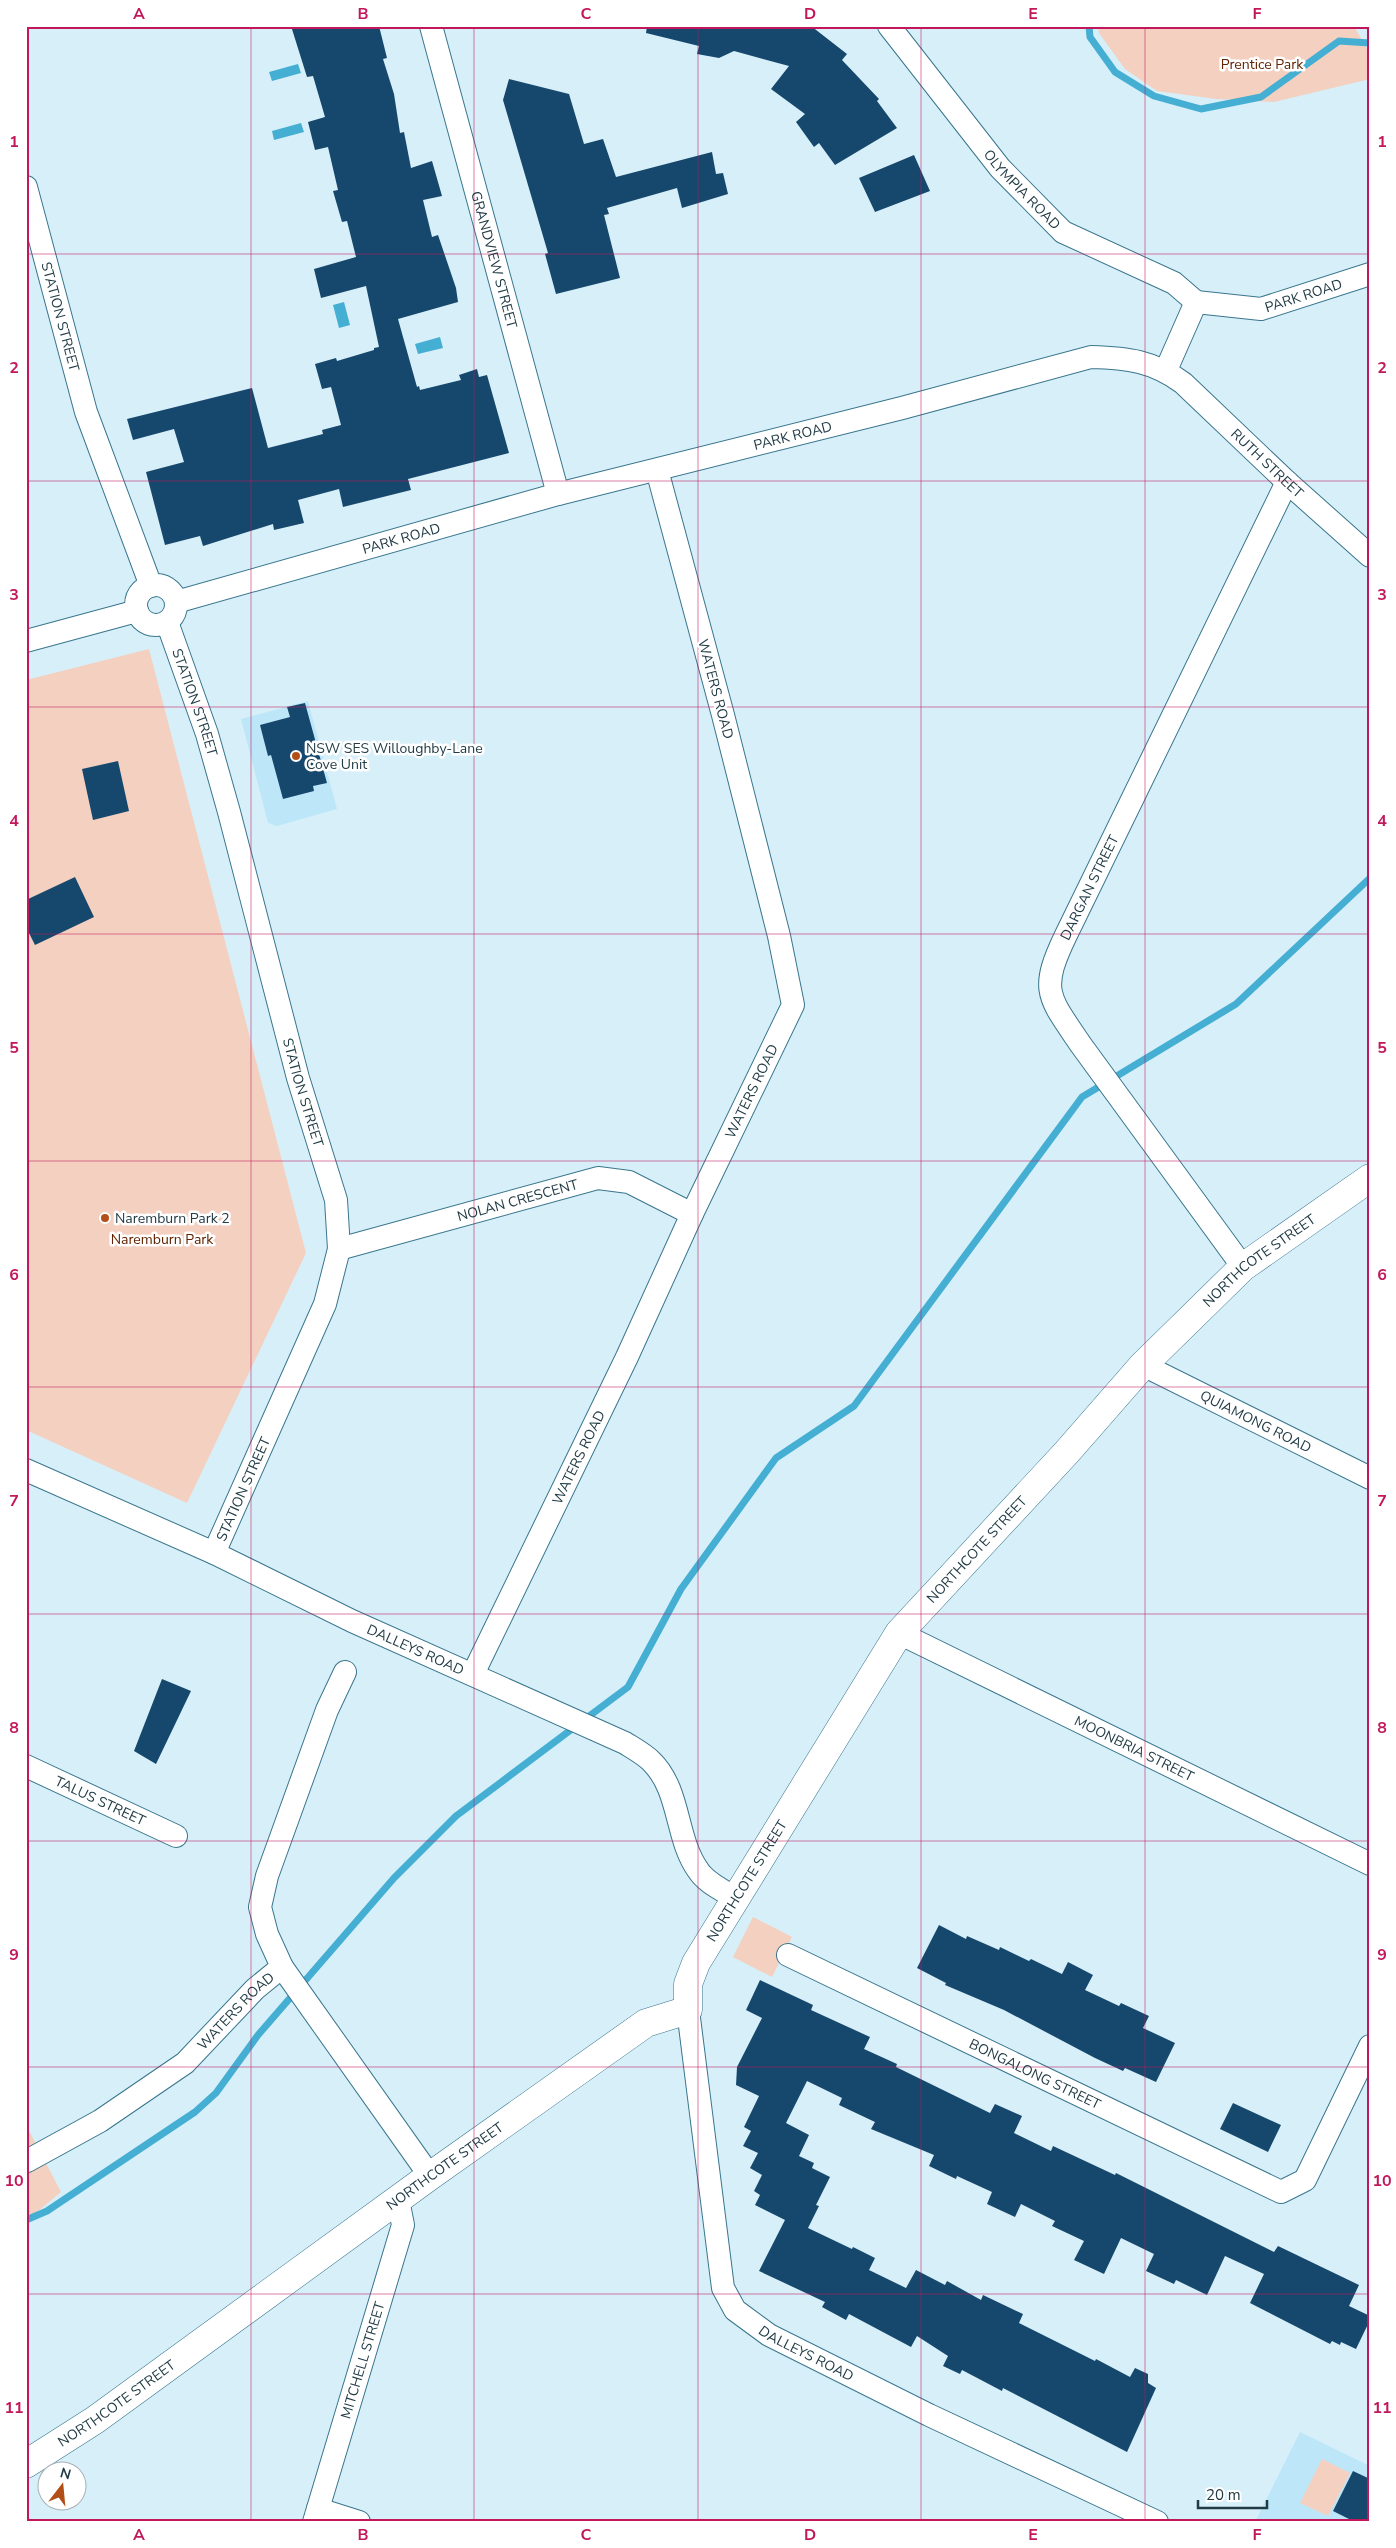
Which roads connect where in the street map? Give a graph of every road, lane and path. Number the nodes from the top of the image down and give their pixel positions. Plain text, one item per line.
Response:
1 (431, 26) edge
2 (889, 26) edge
3 (26, 187) edge
4 (1370, 274) edge
5 (1196, 302) junction
6 (1166, 370) junction
7 (658, 470) junction
8 (1287, 482) junction
9 (558, 494) junction
10 (1370, 556) edge
11 (151, 586) junction
12 (136, 612) junction
13 (172, 612) junction
14 (26, 641) edge
15 (1370, 1178) edge
16 (692, 1214) junction
17 (339, 1249) junction
18 (1243, 1267) junction
19 (1143, 1364) junction
20 (26, 1470) edge
21 (1370, 1478) edge
22 (214, 1553) junction
23 (899, 1633) junction
24 (345, 1672) dead end
25 (473, 1674) junction
26 (26, 1766) edge
27 (176, 1836) dead end
28 (1370, 1864) edge
29 (735, 1898) junction
30 (788, 1955) dead end
31 (282, 1967) junction
32 (688, 2010) junction
33 (1370, 2046) edge
34 (27, 2162) edge
35 (430, 2176) junction
36 (398, 2200) junction
37 (26, 2464) edge
38 (316, 2516) edge
39 (359, 2522) edge
40 (1157, 2522) edge

1 - 9 street, GRANDVIEW STREET
2 - 5 street, OLYMPIA ROAD
3 - 11 street, STATION STREET
4 - 5 street, PARK ROAD
5 - 6 street
6 - 7 street, PARK ROAD
6 - 8 street, RUTH STREET
7 - 9 street, PARK ROAD
7 - 16 street, WATERS ROAD
8 - 10 street, RUTH STREET
8 - 18 street, DARGAN STREET
9 - 13 street, PARK ROAD
11 - 12 street
11 - 13 street
12 - 13 street
12 - 14 street
13 - 17 street, STATION STREET
15 - 18 street, NORTHCOTE STREET
16 - 17 street, NOLAN CRESCENT
16 - 25 street, WATERS ROAD
17 - 22 street, STATION STREET
18 - 19 street, NORTHCOTE STREET
19 - 21 street, QUIAMONG ROAD
19 - 23 street, NORTHCOTE STREET
20 - 22 street, DALLEYS ROAD
22 - 25 street, DALLEYS ROAD
23 - 28 street, MOONBRIA STREET
23 - 29 street, NORTHCOTE STREET
24 - 31 street, WATERS ROAD
25 - 29 street, DALLEYS ROAD
26 - 27 street, TALUS STREET
29 - 32 street, NORTHCOTE STREET
30 - 33 street, BONGALONG STREET
31 - 34 street, WATERS ROAD
31 - 35 street
32 - 35 street, NORTHCOTE STREET
32 - 40 street, DALLEYS ROAD
35 - 36 street, NORTHCOTE STREET
36 - 37 street, NORTHCOTE STREET
36 - 38 street, MITCHELL STREET
38 - 39 street

